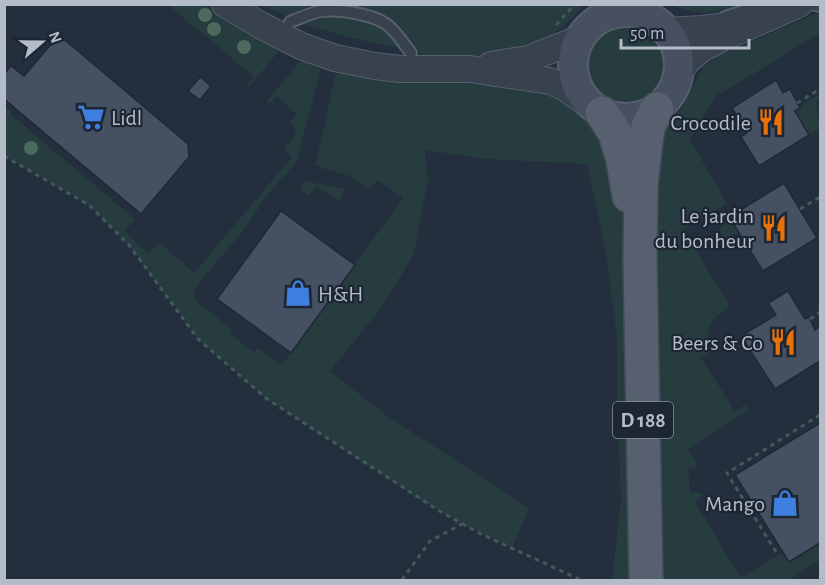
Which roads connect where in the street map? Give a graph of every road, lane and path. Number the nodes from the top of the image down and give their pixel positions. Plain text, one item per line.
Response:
1 (225, 4) edge
2 (799, 4) edge
3 (810, 4) edge
4 (820, 6) edge
5 (764, 12) edge
6 (597, 17) edge
7 (655, 19) edge
8 (290, 22) dead end
9 (411, 53) dead end
10 (470, 69) junction
11 (679, 72) junction
12 (820, 89) edge
13 (797, 103) dead end
14 (596, 109) junction
15 (657, 109) junction
16 (4, 156) edge
17 (820, 197) edge
18 (800, 209) dead end
19 (640, 259) junction
20 (820, 312) edge
21 (810, 319) dead end
22 (820, 416) edge
23 (462, 524) junction
24 (776, 552) dead end
25 (402, 580) edge
26 (581, 580) edge
27 (646, 580) edge

1 - 10 street
2 - 5 street
3 - 4 lane
5 - 7 street
5 - 11 street
6 - 7 main road
6 - 10 street
6 - 14 main road
7 - 11 main road
8 - 9 lane
10 - 14 street
11 - 15 main road
12 - 13 path
14 - 15 main road
14 - 19 main road, D 188
15 - 19 main road, D 188
16 - 23 path
17 - 18 path
19 - 27 main road, D 188
20 - 21 path
22 - 24 path
23 - 25 path
23 - 26 path

